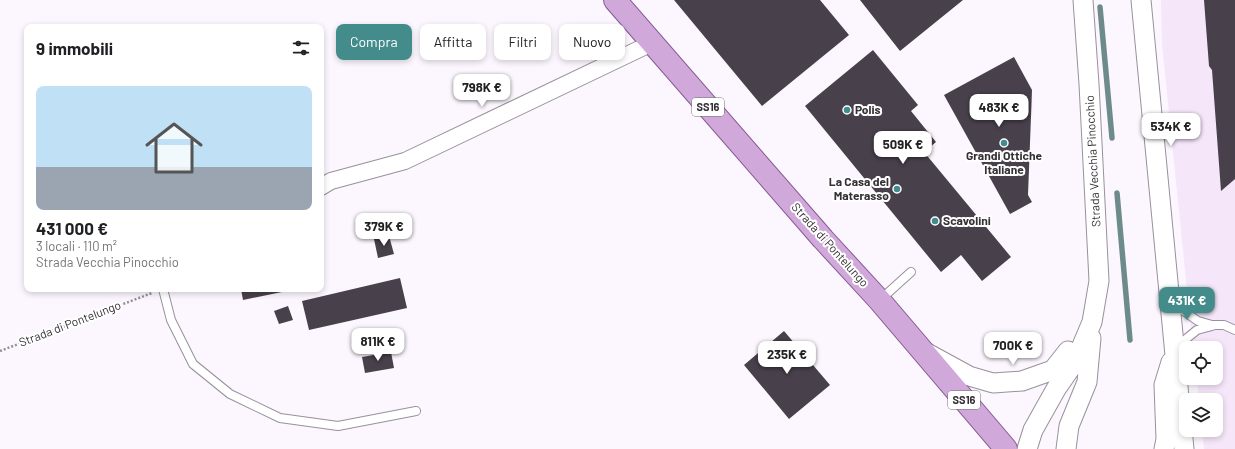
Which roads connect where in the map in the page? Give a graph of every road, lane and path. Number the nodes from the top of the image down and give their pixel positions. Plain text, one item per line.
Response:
1 (615, 0) edge
2 (1083, 0) edge
3 (1141, 0) edge
4 (652, 43) junction
5 (324, 185) edge
6 (911, 272) dead end
7 (154, 292) dead end
8 (164, 292) edge
9 (1169, 297) junction
10 (880, 301) junction
11 (1092, 322) junction
12 (1212, 325) junction
13 (1235, 330) edge
14 (1174, 349) junction
15 (0, 351) edge
16 (922, 351) junction
17 (416, 411) dead end
18 (1006, 449) edge
19 (1027, 449) edge
20 (1066, 449) edge
21 (1164, 449) edge
22 (1184, 449) edge

1 - 4 main road, Strada di Pontelungo / SS16
2 - 11 street, Strada Vecchia Pinocchio
3 - 9 street
4 - 5 street
4 - 10 main road, Strada di Pontelungo / SS16
6 - 10 lane
7 - 15 path, Strada di Pontelungo
8 - 17 lane
9 - 12 lane
9 - 14 street
10 - 16 main road, Strada di Pontelungo / SS16
11 - 16 street, Strada Vecchia Pinocchio
11 - 19 street, Strada Vecchia Pinocchio
11 - 20 street
12 - 13 lane
12 - 14 lane
14 - 21 street
14 - 22 street
16 - 18 main road, Strada di Pontelungo / SS16

